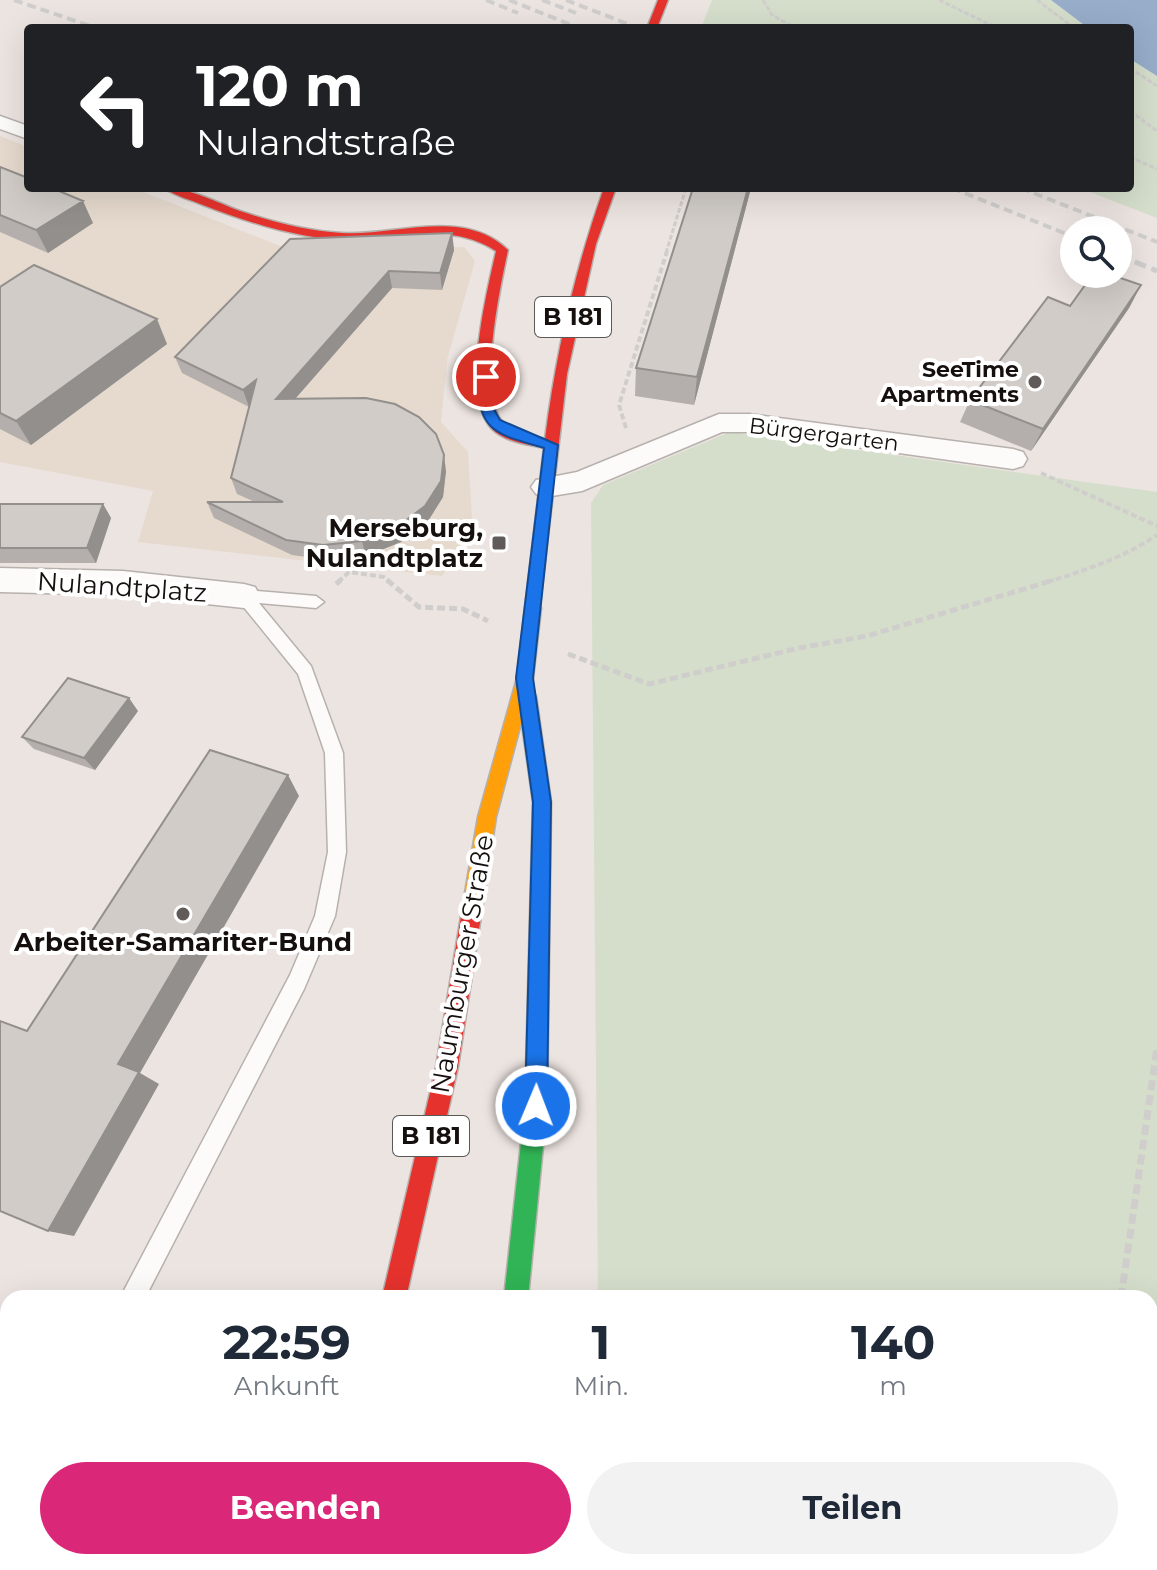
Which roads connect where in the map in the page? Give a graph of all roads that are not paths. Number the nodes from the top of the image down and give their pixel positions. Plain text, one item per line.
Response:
1 (662, 4) edge
2 (654, 24) edge
3 (0, 122) edge
4 (24, 131) edge
5 (180, 192) edge
6 (607, 192) edge
7 (551, 445) junction
8 (1013, 459) road end
9 (546, 487) junction
10 (0, 580) edge
11 (244, 596) junction
12 (316, 602) road end
13 (525, 678) junction
14 (136, 1290) edge
15 (396, 1290) edge
16 (517, 1290) edge

1 - 2 main road
3 - 4 street
5 - 7 main road
6 - 7 main road, Naumburger Straße / B 181
7 - 9 main road, Naumburger Straße / B 181
8 - 9 street, Bürgergarten
9 - 13 main road, Naumburger Straße / B 181
10 - 11 street, Nulandtplatz
11 - 12 lane
11 - 14 lane
13 - 15 main road, Naumburger Straße / B 181
13 - 16 main road, Naumburger Straße / B 181

